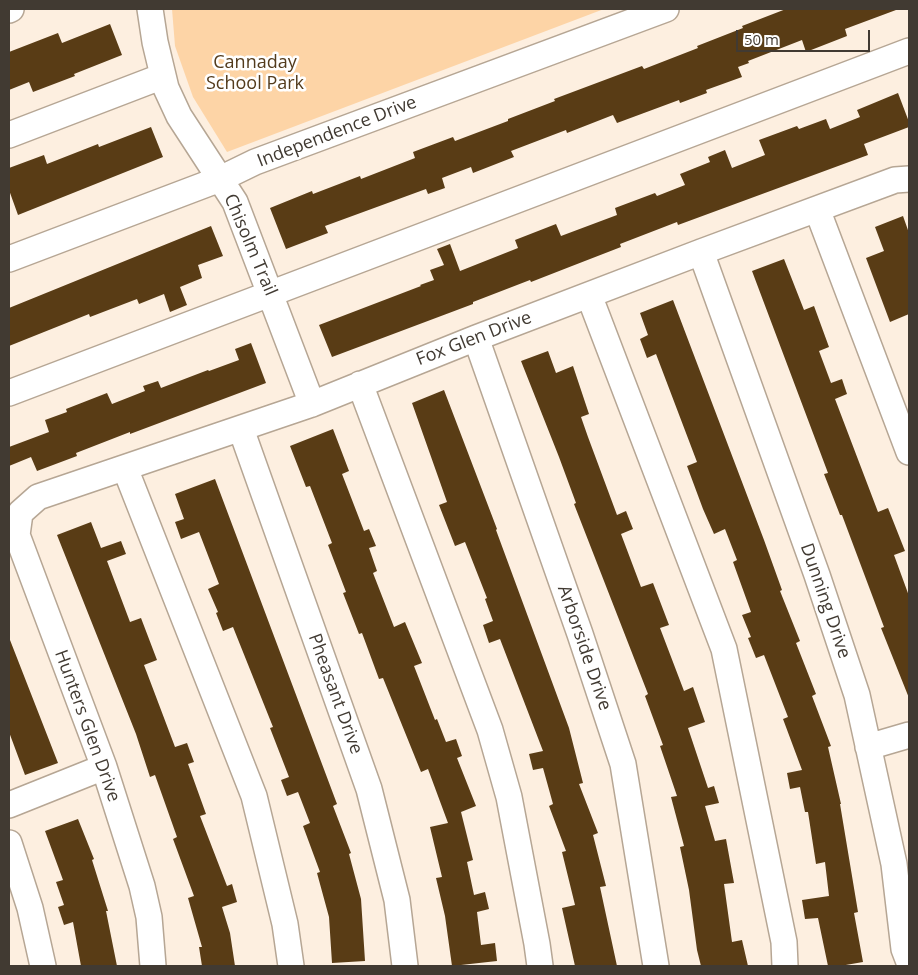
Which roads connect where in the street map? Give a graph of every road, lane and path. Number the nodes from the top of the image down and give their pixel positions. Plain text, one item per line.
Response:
1 (150, 9) edge
2 (666, 9) edge
3 (909, 51) edge
4 (163, 76) junction
5 (9, 135) edge
6 (220, 179) junction
7 (909, 179) edge
8 (817, 209) junction
9 (700, 252) junction
10 (9, 259) edge
11 (271, 294) junction
12 (589, 295) junction
13 (476, 338) junction
14 (360, 384) junction
15 (9, 393) edge
16 (312, 404) junction
17 (240, 429) junction
18 (909, 452) edge
19 (125, 468) junction
20 (38, 497) joint
21 (909, 735) edge
22 (868, 747) junction
23 (104, 768) junction
24 (9, 805) edge
25 (9, 843) edge
26 (902, 862) edge
27 (909, 962) edge
28 (43, 966) edge
29 (153, 966) edge
30 (291, 966) edge
31 (406, 966) edge
32 (540, 966) edge
33 (656, 966) edge
34 (785, 966) edge

1 - 4 street, Chisolm Trail
2 - 6 street, Independence Drive
3 - 11 street
4 - 5 street
4 - 6 street, Chisolm Trail
6 - 10 street, Independence Drive
6 - 11 street, Chisolm Trail
7 - 8 street, Fox Glen Drive
8 - 9 street, Fox Glen Drive
8 - 18 street
9 - 12 street, Fox Glen Drive
9 - 22 street, Dunning Drive
11 - 15 street
11 - 16 street, Chisolm Trail
12 - 13 street, Fox Glen Drive
12 - 34 street
13 - 14 street, Fox Glen Drive
13 - 33 street, Arborside Drive
14 - 16 street, Fox Glen Drive
14 - 32 street
16 - 17 street, Fox Glen Drive
17 - 19 street, Fox Glen Drive
17 - 31 street, Pheasant Drive
19 - 20 street, Fox Glen Drive
19 - 30 street
20 - 23 street, Hunters Glen Drive
21 - 22 street
22 - 26 street, Dunning Drive
23 - 24 street
23 - 29 street, Hunters Glen Drive
25 - 28 street
26 - 27 street, Dunning Drive

